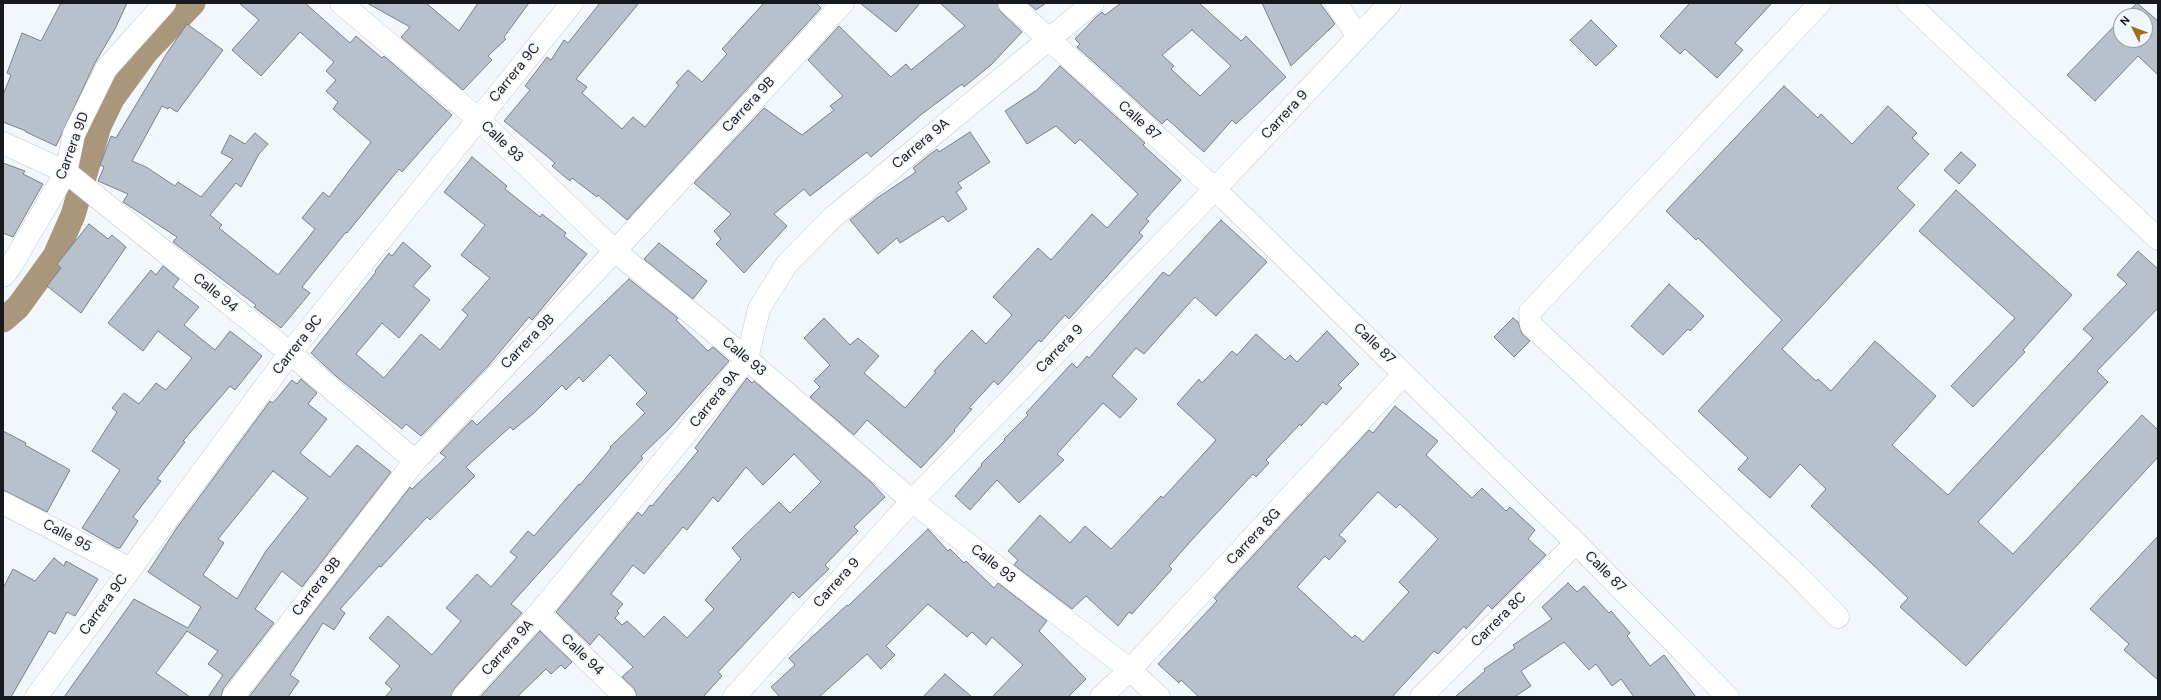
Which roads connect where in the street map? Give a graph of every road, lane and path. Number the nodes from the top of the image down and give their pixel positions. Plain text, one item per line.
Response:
1 (165, 3) edge
2 (341, 3) edge
3 (572, 3) edge
4 (843, 3) edge
5 (1009, 3) edge
6 (1093, 3) edge
7 (1336, 3) edge
8 (1390, 3) edge
9 (1820, 3) edge
10 (1908, 3) edge
11 (1358, 37) junction
12 (1048, 38) junction
13 (478, 119) junction
14 (3, 143) edge
15 (69, 174) junction
16 (1215, 190) junction
17 (2158, 239) edge
18 (615, 251) junction
19 (3, 276) edge
20 (290, 354) junction
21 (747, 359) junction
22 (1404, 374) junction
23 (415, 461) junction
24 (912, 501) junction
25 (3, 503) edge
26 (1576, 543) junction
27 (130, 569) junction
28 (539, 614) junction
29 (1838, 617) dead end
30 (1130, 670) junction
31 (36, 697) edge
32 (233, 697) edge
33 (463, 697) edge
34 (625, 697) edge
35 (734, 697) edge
36 (1101, 697) edge
37 (1159, 697) edge
38 (1421, 697) edge
39 (1728, 697) edge

1 - 15 street, Carrera 9D
2 - 13 street, Calle 93
3 - 13 street, Carrera 9C
4 - 18 street, Carrera 9B
5 - 12 street, Calle 87
6 - 12 street, Carrera 9A
7 - 11 street
8 - 11 street, Carrera 9
9 - 29 street
10 - 17 street
11 - 16 street, Carrera 9
12 - 16 street, Calle 87
12 - 21 street, Carrera 9A
13 - 18 street, Calle 93
13 - 20 street, Carrera 9C
14 - 15 street, Calle 94
15 - 19 street, Carrera 9D
15 - 20 street, Calle 94
16 - 22 street, Calle 87
16 - 24 street, Carrera 9
18 - 21 street, Calle 93
18 - 23 street, Carrera 9B
20 - 23 street, Calle 94
20 - 27 street, Carrera 9C
21 - 24 street, Calle 93
21 - 28 street, Carrera 9A
22 - 26 street, Calle 87
22 - 30 street, Carrera 8G
23 - 32 street, Carrera 9B
24 - 30 street, Calle 93
24 - 35 street, Carrera 9
25 - 27 street, Calle 95
26 - 38 street, Carrera 8C
26 - 39 street, Calle 87
27 - 31 street, Carrera 9C
28 - 33 street, Carrera 9A
28 - 34 street, Calle 94
30 - 36 street, Carrera 8G
30 - 37 street, Calle 93

